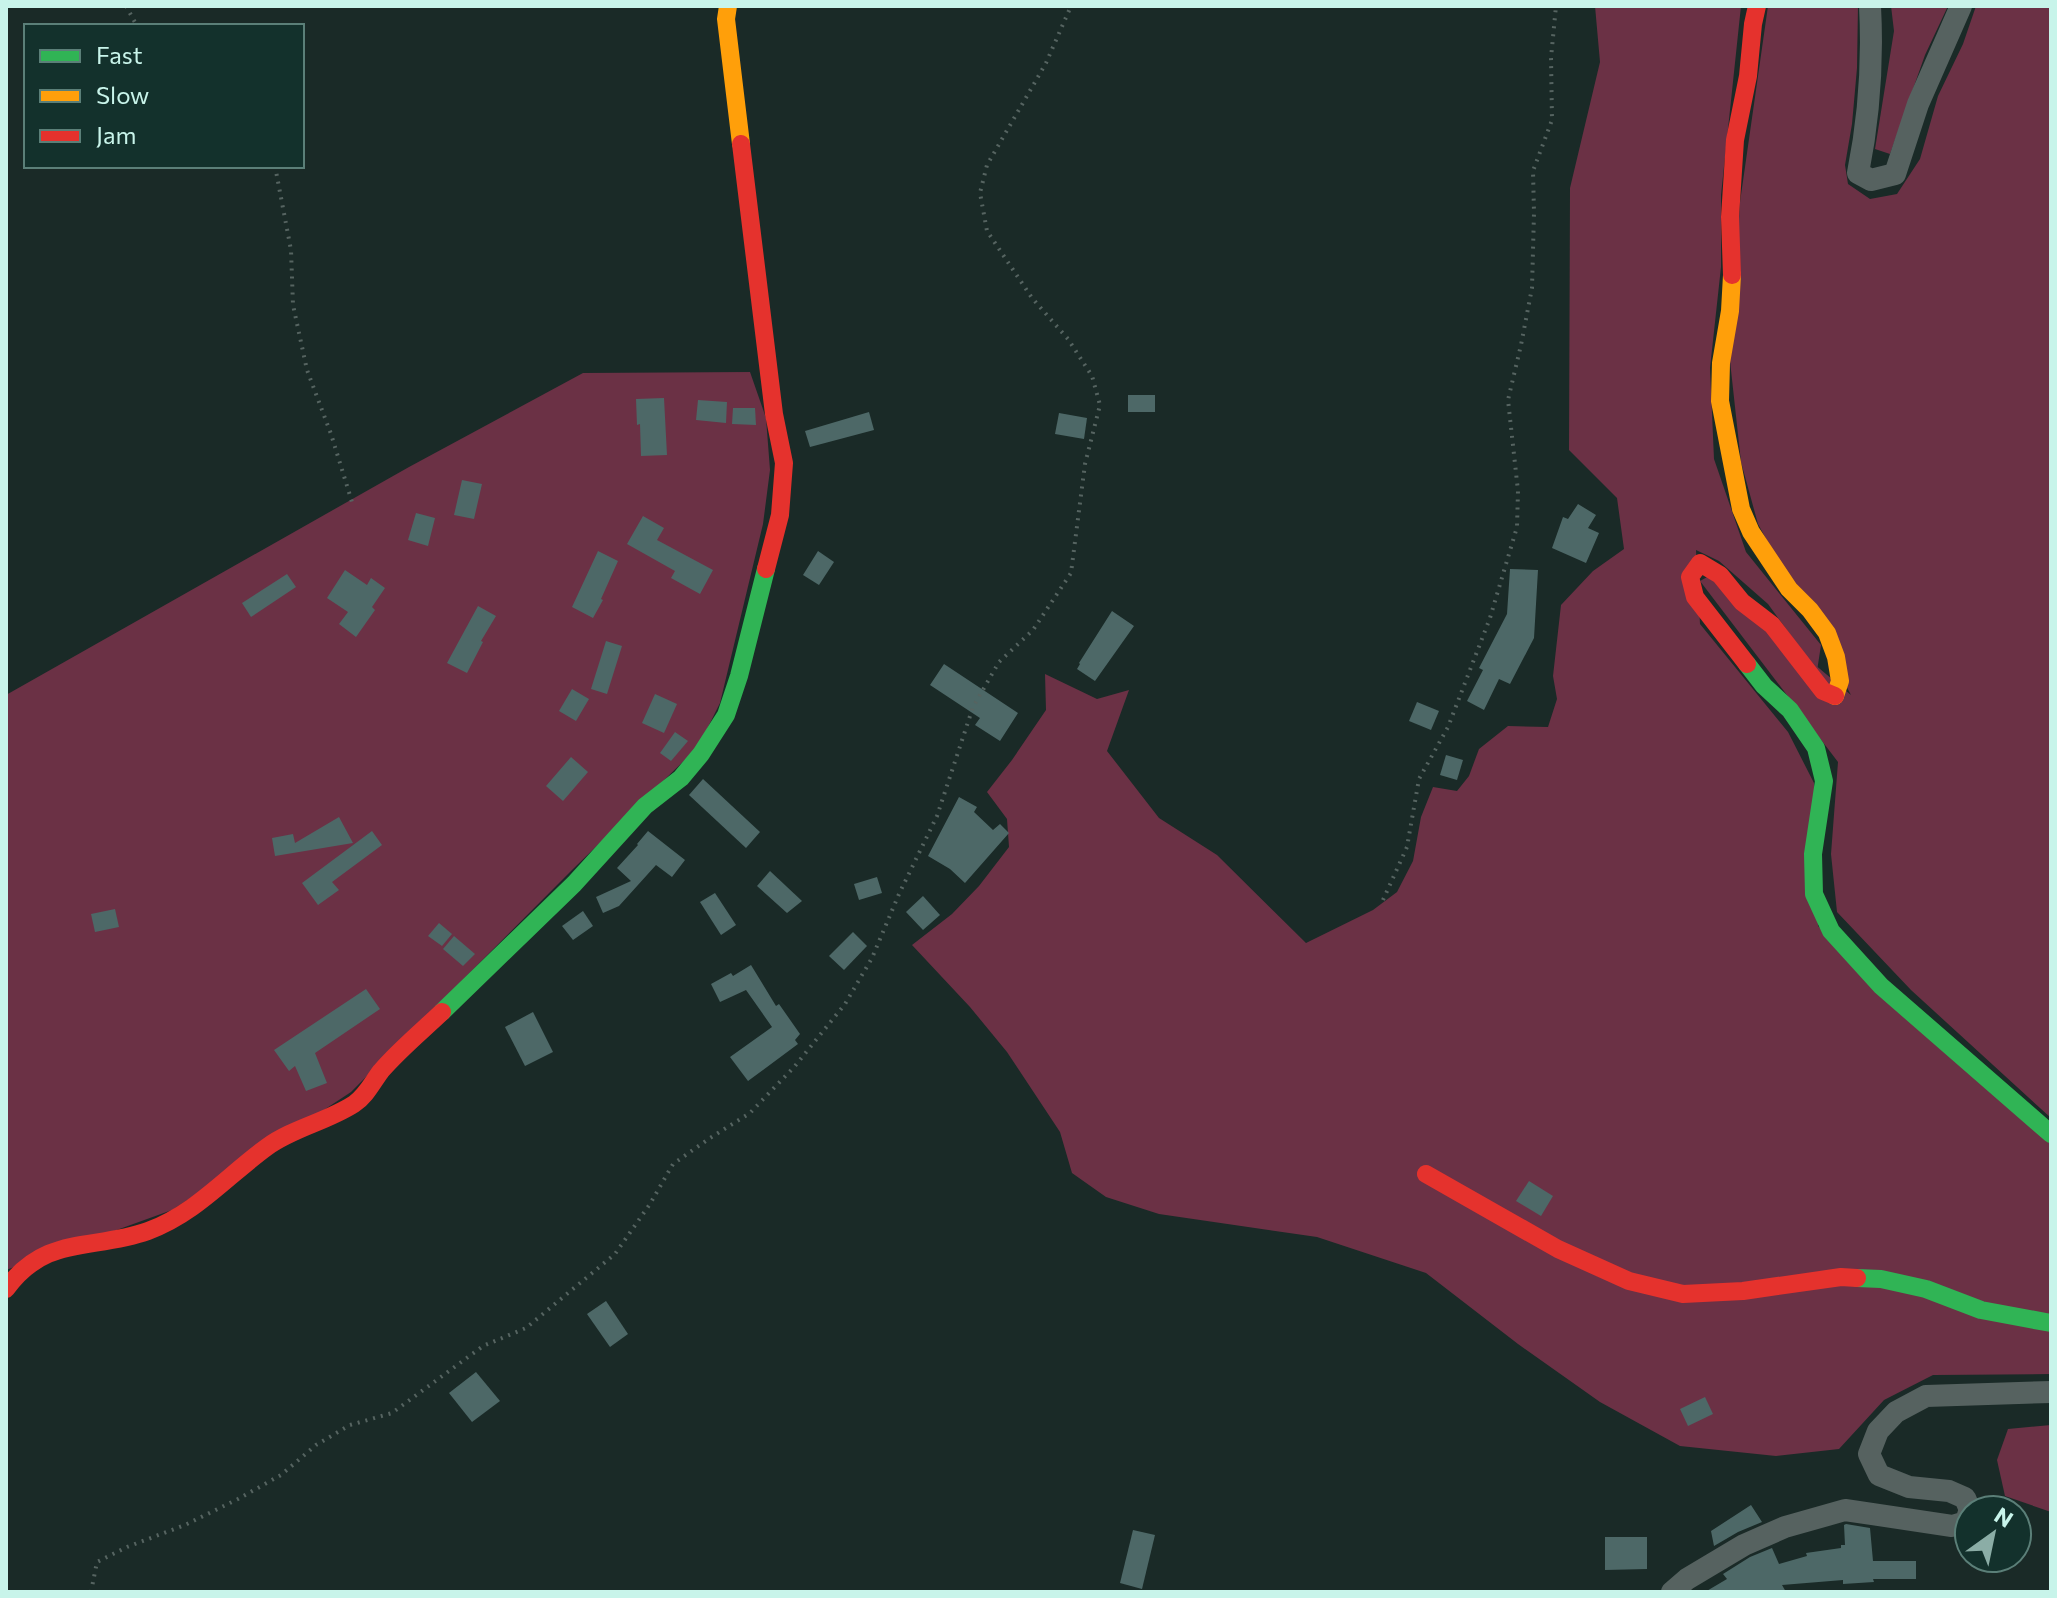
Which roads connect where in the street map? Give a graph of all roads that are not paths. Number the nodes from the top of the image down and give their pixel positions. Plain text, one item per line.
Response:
1 (728, 6) edge
2 (1757, 6) edge
3 (1870, 6) edge
4 (1961, 6) edge
5 (2051, 1134) edge
6 (1426, 1174) dead end
7 (6, 1289) edge
8 (2051, 1323) edge
9 (2051, 1392) edge
10 (1956, 1494) edge
11 (1953, 1526) edge
12 (1672, 1592) edge

1 - 7 street
2 - 5 street
3 - 4 street
6 - 8 street
9 - 10 street
11 - 12 street

